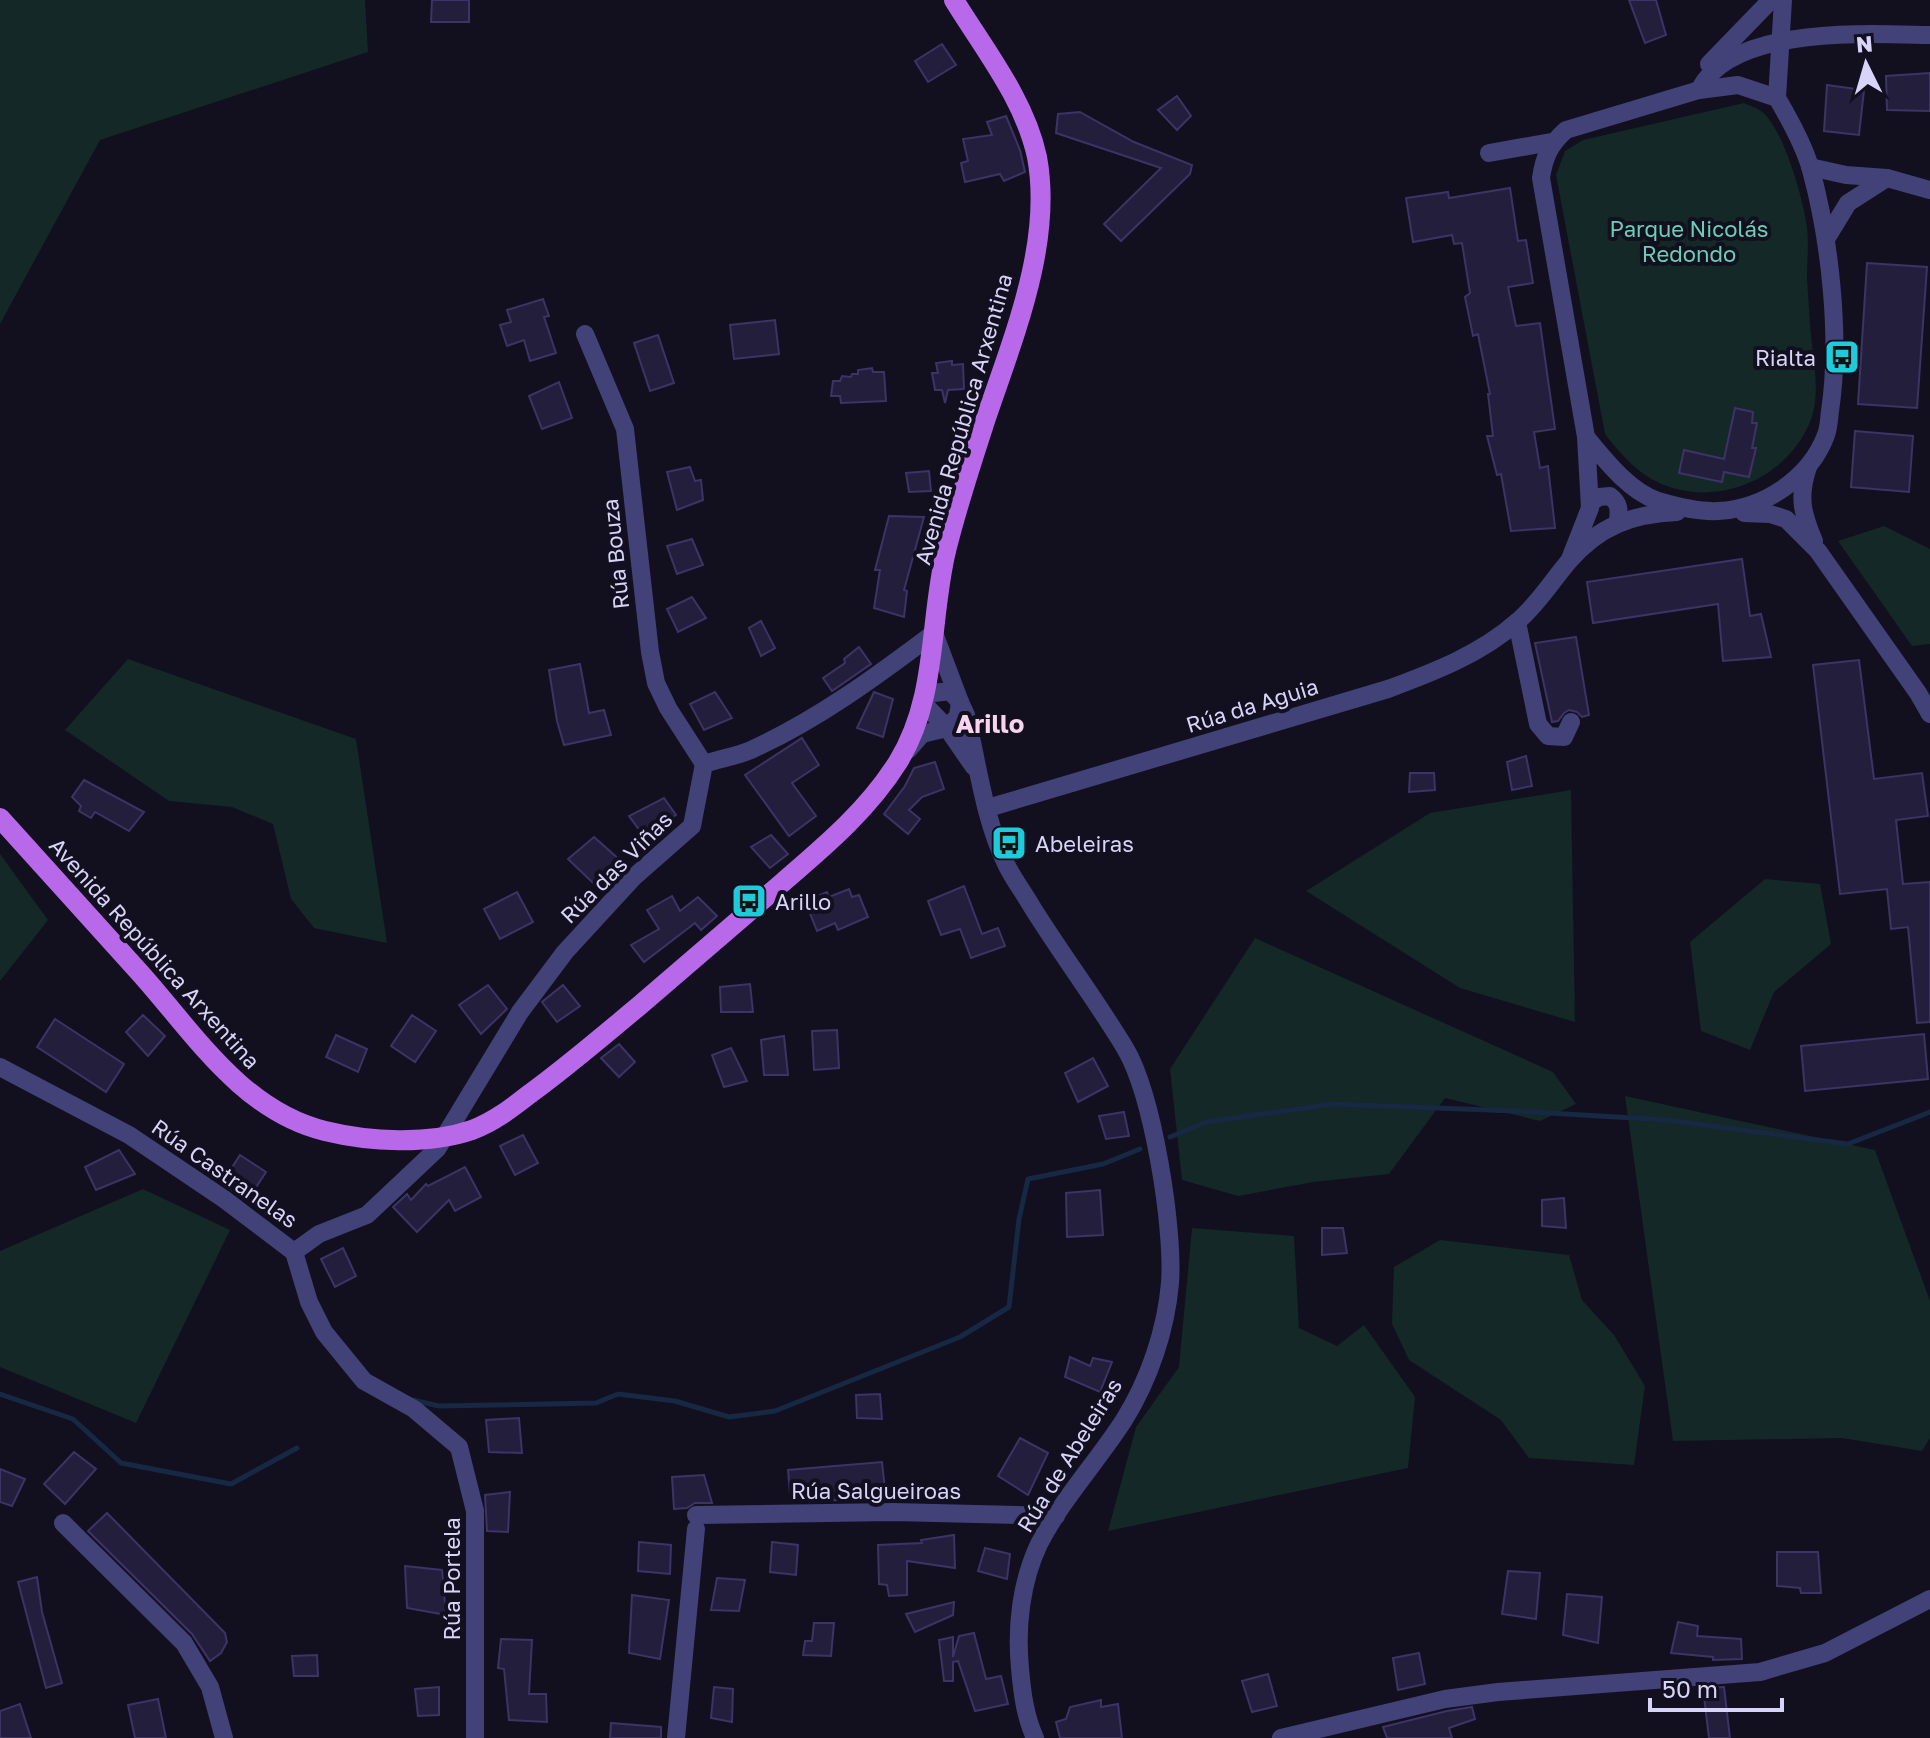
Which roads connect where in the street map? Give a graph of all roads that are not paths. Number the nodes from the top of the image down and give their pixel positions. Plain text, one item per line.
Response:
1 (954, 0) edge
2 (1771, 0) edge
3 (1783, 0) edge
4 (1930, 35) edge
5 (1780, 41) junction
6 (1699, 90) junction
7 (1680, 96) junction
8 (1777, 98) junction
9 (1551, 142) junction
10 (1489, 153) dead end
11 (1810, 167) junction
12 (1887, 178) junction
13 (1930, 190) edge
14 (1826, 239) junction
15 (585, 334) dead end
16 (1586, 437) junction
17 (1808, 467) junction
18 (1590, 503) junction
19 (1710, 511) junction
20 (1618, 522) junction
21 (1818, 551) junction
22 (1570, 559) junction
23 (1517, 622) junction
24 (934, 633) junction
25 (925, 699) junction
26 (960, 702) junction
27 (1930, 714) edge
28 (1571, 722) dead end
29 (947, 728) junction
30 (901, 758) junction
31 (704, 764) junction
32 (980, 776) junction
33 (988, 808) junction
34 (0, 818) edge
35 (0, 1067) edge
36 (443, 1136) junction
37 (294, 1252) junction
38 (1056, 1516) junction
39 (63, 1523) dead end
40 (1930, 1599) edge
41 (1031, 1734) edge
42 (224, 1738) edge
43 (475, 1738) edge
44 (676, 1738) edge
45 (1281, 1738) edge

1 - 24 main road, Avenida República Arxentina
2 - 7 street
3 - 5 street
4 - 5 street
5 - 6 street
5 - 8 street
6 - 7 street
6 - 8 street
7 - 9 street
8 - 11 street, Rúa da Aguia
9 - 10 street
9 - 16 street, Rúa da Aguia
11 - 12 street
11 - 14 street, Rúa da Aguia
12 - 13 street
12 - 14 street
14 - 17 street, Rúa da Aguia
15 - 31 street, Rúa Bouza
16 - 18 street, Rúa da Aguia
16 - 19 street, Rúa da Aguia
17 - 19 street, Rúa da Aguia
17 - 21 street
18 - 20 street
18 - 22 street, Rúa da Aguia
19 - 20 street, Rúa da Aguia
19 - 21 street
20 - 22 street, Rúa da Aguia
21 - 27 street
22 - 23 street, Rúa da Aguia
23 - 28 street
23 - 33 street, Rúa da Aguia
24 - 25 main road, Avenida República Arxentina
24 - 26 street, Avenida República Arxentina
24 - 31 street
25 - 26 street
25 - 29 street, Rúa de Abeleiras
25 - 30 main road, Avenida República Arxentina
26 - 29 street
26 - 32 street, Rúa de Abeleiras
29 - 30 street, Avenida República Arxentina
29 - 32 street, Rúa de Abeleiras
30 - 36 main road, Avenida República Arxentina
31 - 36 street, Rúa das Viñas
32 - 33 street, Rúa de Abeleiras
33 - 38 street, Rúa de Abeleiras
34 - 36 main road, Avenida República Arxentina
35 - 37 street, Rúa Castranelas
36 - 37 street, Rúa Castranelas
37 - 43 street, Rúa Portela
38 - 41 street, Rúa de Abeleiras
38 - 44 street, Rúa Salgueiroas
39 - 42 street
40 - 45 street

